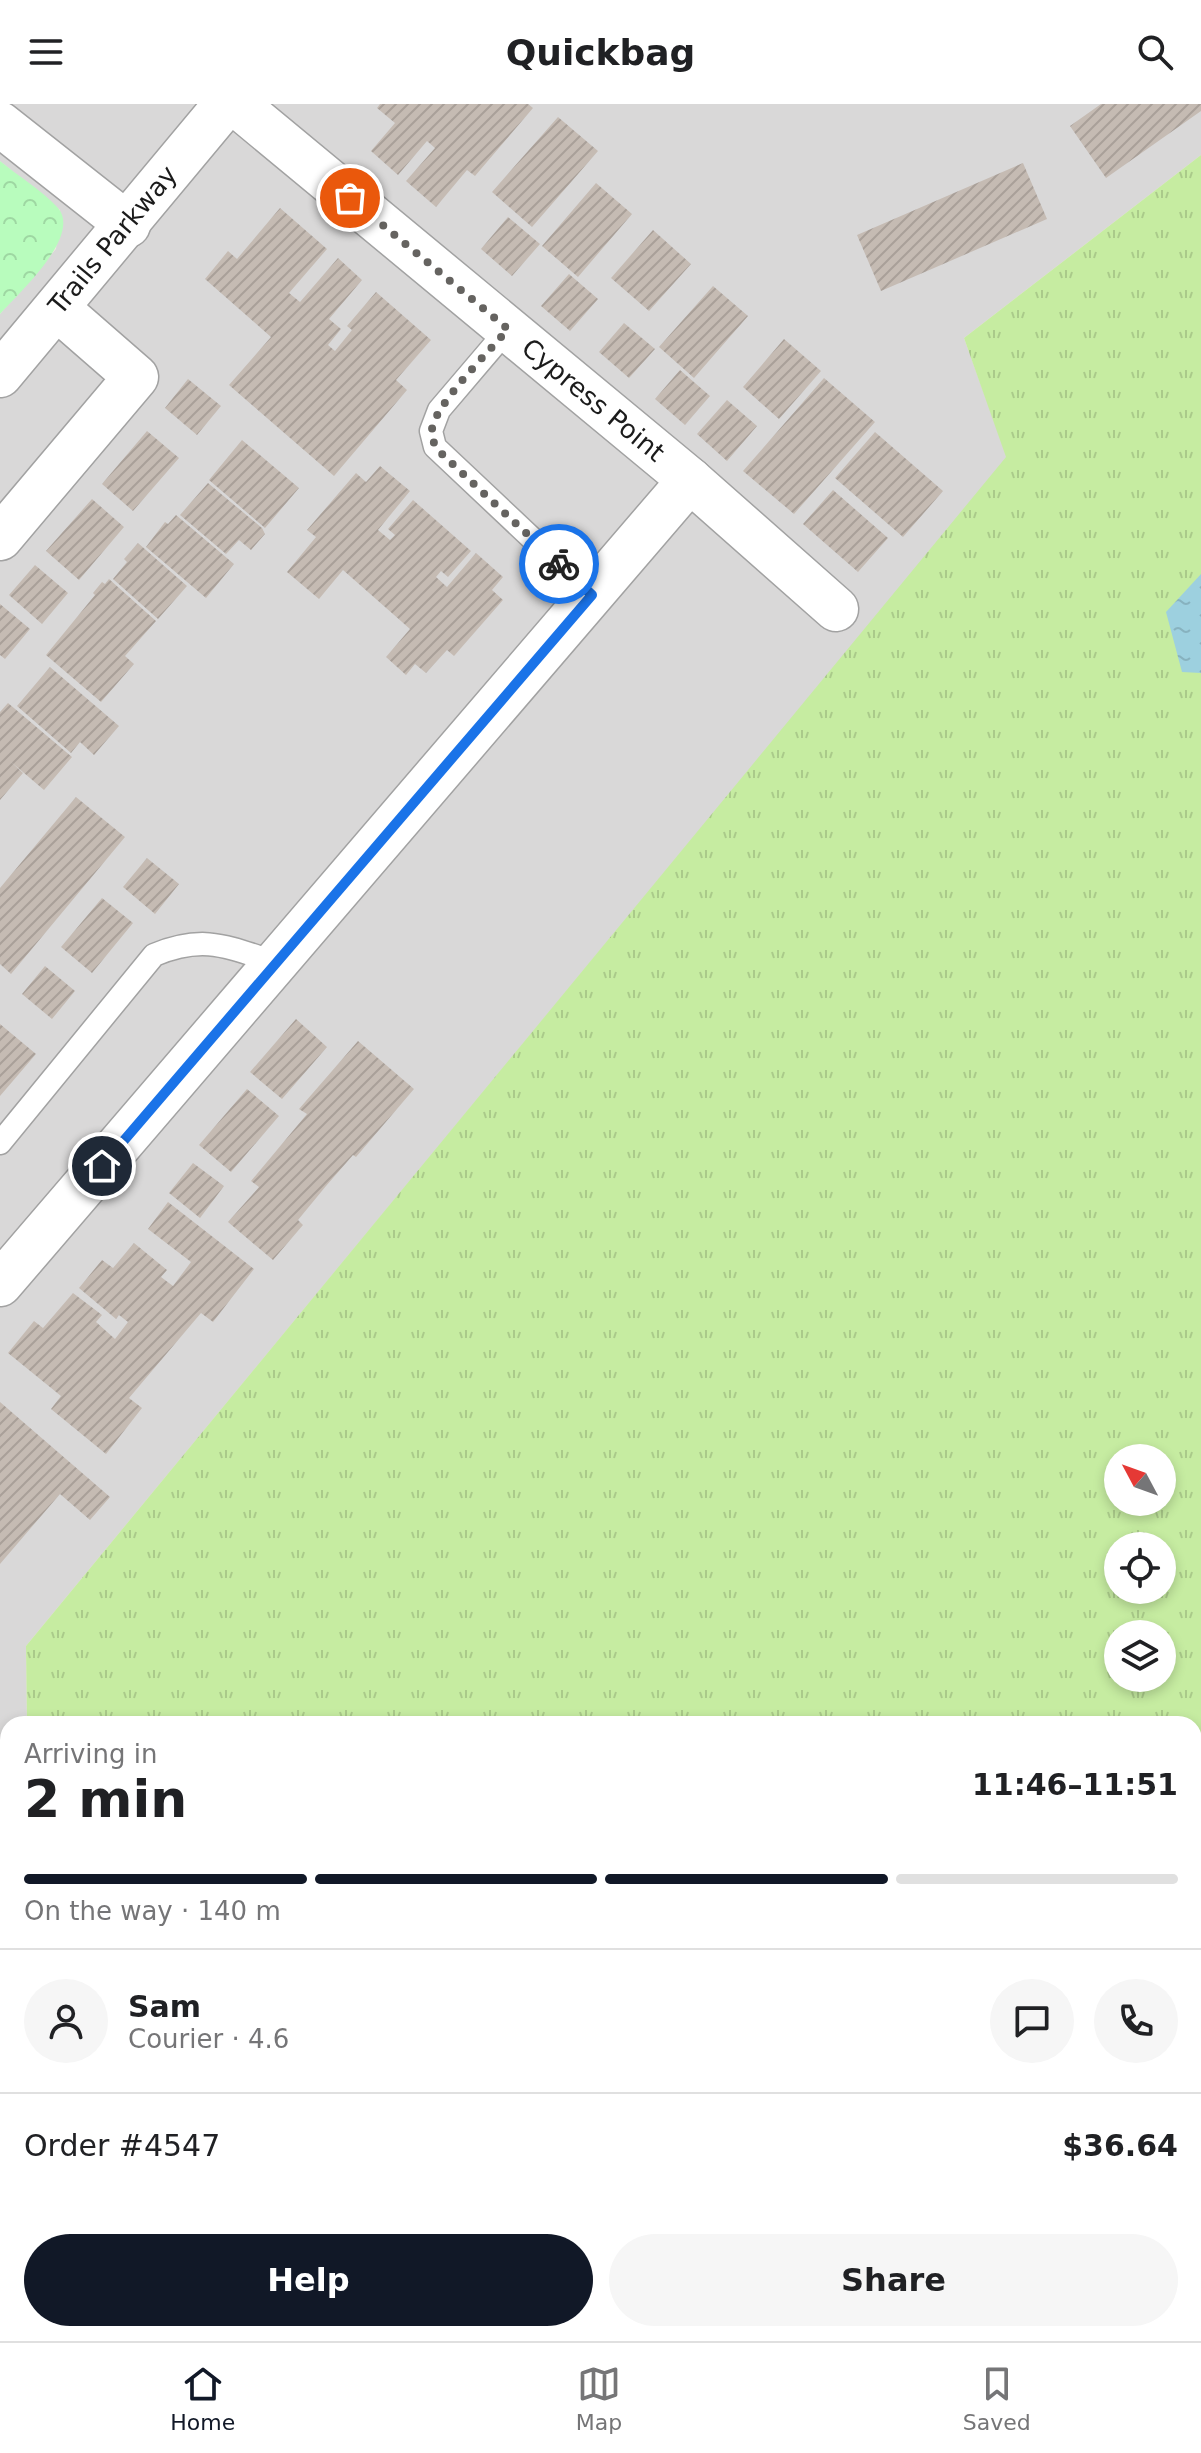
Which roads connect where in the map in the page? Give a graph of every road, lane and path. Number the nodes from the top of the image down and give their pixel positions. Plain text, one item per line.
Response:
1 (226, 104) edge
2 (236, 104) edge
3 (0, 124) edge
4 (128, 225) junction
5 (58, 309) junction
6 (508, 329) junction
7 (0, 375) edge
8 (690, 480) junction
9 (0, 538) edge
10 (592, 595) junction
11 (836, 609) dead end
12 (277, 963) junction
13 (0, 1143) edge
14 (0, 1284) edge

1 - 4 street, Trails Parkway
2 - 6 street, Cypress Point
3 - 4 street
4 - 5 street, Trails Parkway
5 - 7 street, Trails Parkway
5 - 9 street
6 - 8 street, Cypress Point
6 - 10 lane
8 - 10 street
8 - 11 street, Cypress Point
10 - 12 street
12 - 13 lane
12 - 14 street

